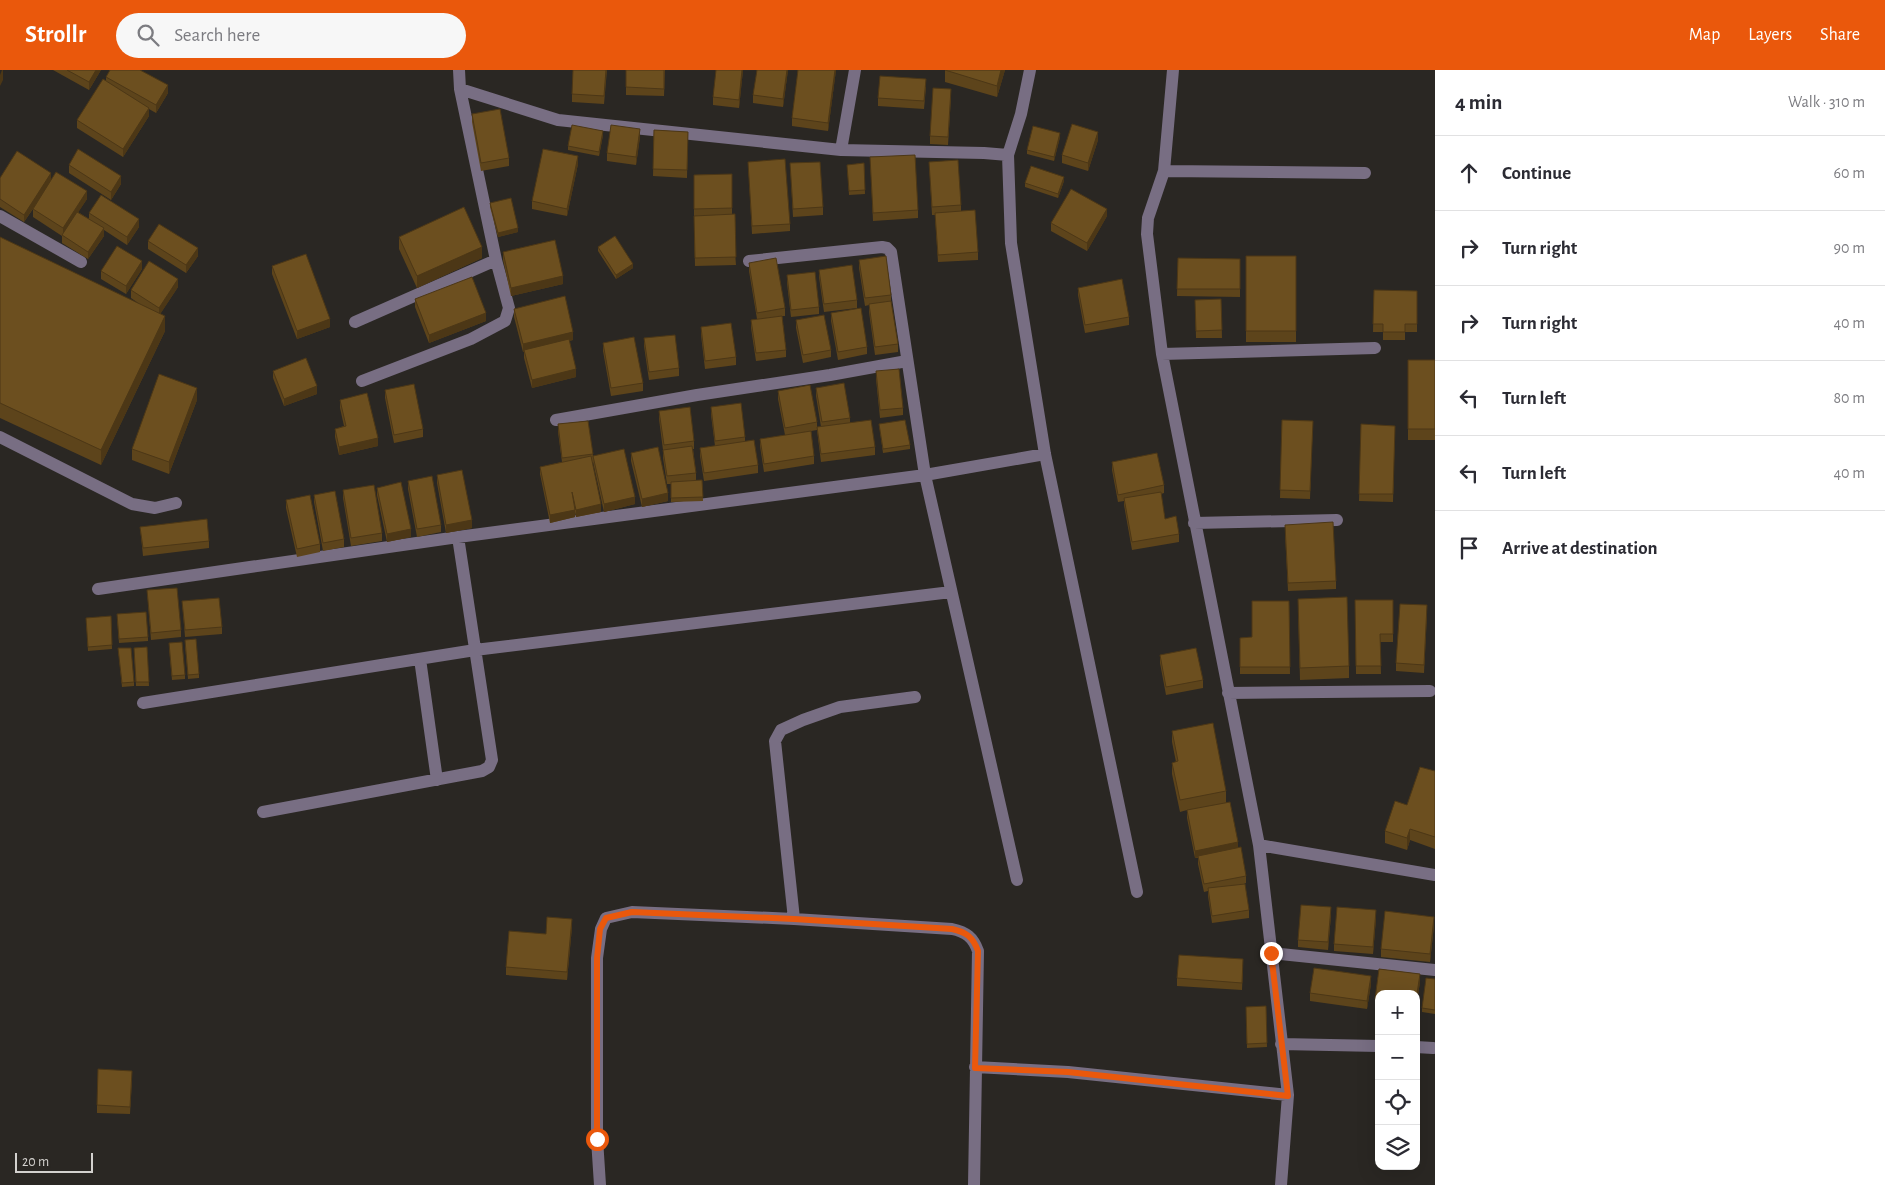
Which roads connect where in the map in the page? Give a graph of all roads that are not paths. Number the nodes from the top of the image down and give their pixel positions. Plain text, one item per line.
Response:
1 (459, 70) edge
2 (855, 70) edge
3 (1030, 70) edge
4 (1172, 70) edge
5 (460, 90) junction
6 (841, 150) junction
7 (1008, 155) junction
8 (1164, 171) junction
9 (1365, 173) dead end
10 (0, 216) edge
11 (496, 260) junction
12 (750, 261) edge
13 (81, 262) edge
14 (355, 322) dead end
15 (1374, 348) dead end
16 (1162, 354) junction
17 (908, 361) junction
18 (362, 382) dead end
19 (556, 420) dead end
20 (0, 437) edge
21 (1045, 454) junction
22 (925, 475) junction
23 (176, 503) dead end
24 (1337, 520) dead end
25 (1194, 523) junction
26 (458, 537) junction
27 (98, 589) dead end
28 (951, 592) junction
29 (475, 650) junction
30 (420, 659) junction
31 (1430, 691) dead end
32 (1228, 693) junction
33 (915, 697) dead end
34 (143, 703) dead end
35 (437, 780) junction
36 (263, 812) dead end
37 (1258, 845) junction
38 (1435, 875) edge
39 (1016, 880) dead end
40 (1137, 892) dead end
41 (794, 919) junction
42 (1271, 953) junction
43 (1435, 970) edge
44 (1282, 1044) junction
45 (1375, 1046) edge
46 (1420, 1047) edge
47 (1433, 1048) dead end
48 (975, 1068) junction
49 (1288, 1096) junction
50 (600, 1185) edge
51 (974, 1185) edge
52 (1280, 1185) edge

1 - 5 street
2 - 6 street
3 - 7 street
4 - 8 street
5 - 6 street
5 - 11 street
6 - 7 street
7 - 21 street
8 - 9 street
8 - 16 street
10 - 13 street
11 - 14 street
11 - 18 street
12 - 17 street
15 - 16 street
16 - 25 street
17 - 19 street
17 - 22 street
20 - 23 street
21 - 22 street
21 - 40 street
22 - 26 street
22 - 28 street
24 - 25 street
25 - 32 street
26 - 27 street
26 - 29 street
28 - 29 street
28 - 39 street
29 - 30 street
29 - 35 street
30 - 34 street
30 - 35 street
31 - 32 street
32 - 37 street
33 - 41 street
35 - 36 street
37 - 38 street
37 - 42 street
41 - 48 street
41 - 50 street
42 - 43 street
42 - 44 street
44 - 45 street
44 - 49 street
46 - 47 street
48 - 49 street
48 - 51 street
49 - 52 street

